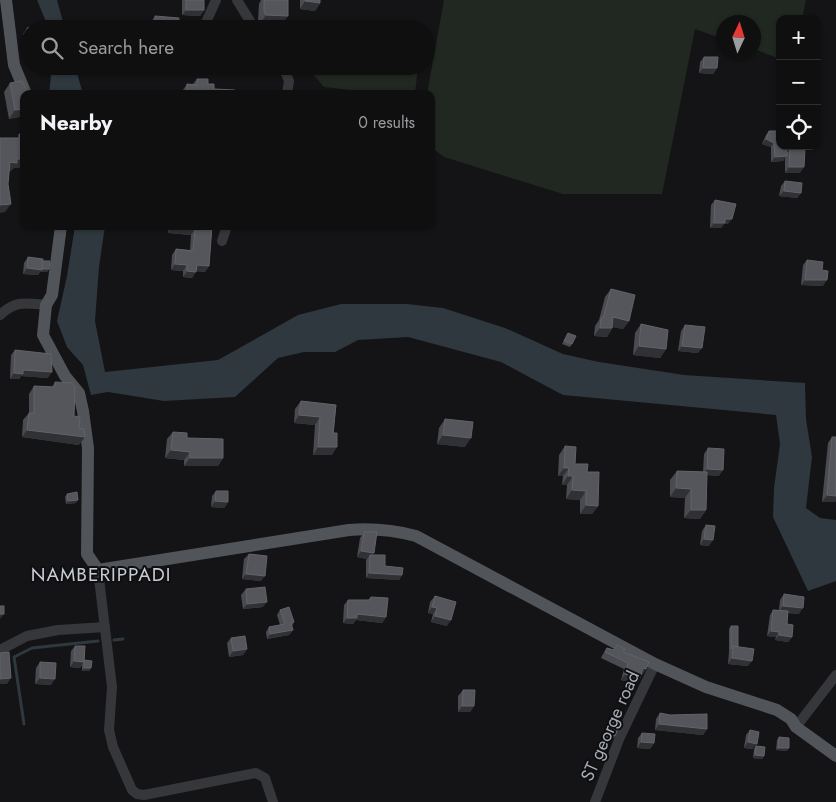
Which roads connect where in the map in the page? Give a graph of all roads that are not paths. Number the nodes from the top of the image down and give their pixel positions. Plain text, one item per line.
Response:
1 (6, 0) edge
2 (216, 0) edge
3 (237, 0) edge
4 (207, 20) edge
5 (249, 20) edge
6 (286, 75) edge
7 (24, 90) edge
8 (288, 90) edge
9 (60, 230) edge
10 (226, 230) edge
11 (222, 241) dead end
12 (46, 306) junction
13 (0, 315) edge
14 (98, 570) junction
15 (105, 627) junction
16 (0, 650) edge
17 (655, 664) junction
18 (836, 675) edge
19 (796, 727) junction
20 (836, 756) edge
21 (273, 802) edge
22 (595, 802) edge

1 - 7 main road
2 - 4 street
3 - 5 street
6 - 8 street
9 - 12 main road
10 - 11 street
12 - 13 street
12 - 14 main road
14 - 15 street
14 - 17 main road
15 - 16 street
15 - 21 street
17 - 19 main road
17 - 22 street, ST george road
18 - 19 street
19 - 20 main road

